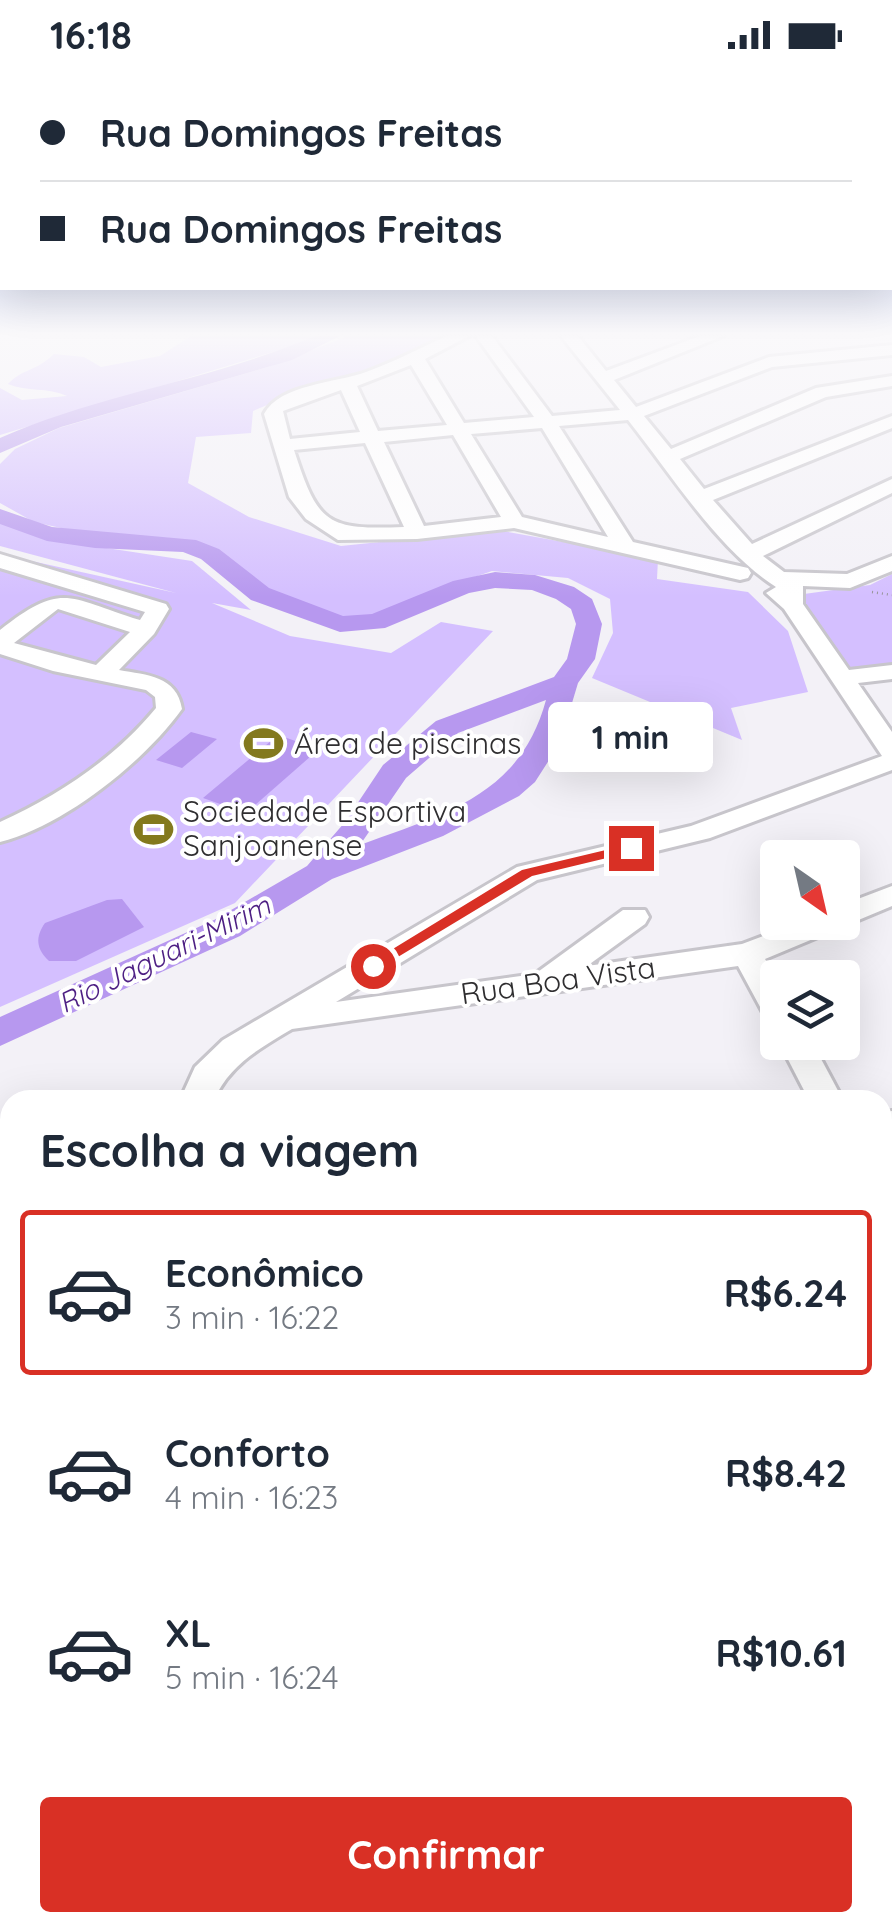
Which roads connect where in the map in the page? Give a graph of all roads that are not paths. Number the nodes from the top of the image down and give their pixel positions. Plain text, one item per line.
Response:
1 (276, 423) edge
2 (365, 423) edge
3 (456, 423) edge
4 (548, 423) joint
5 (640, 423) edge
6 (748, 423) edge
7 (890, 423) edge
8 (460, 430) junction
9 (372, 438) junction
10 (282, 445) junction
11 (668, 456) junction
12 (892, 484) edge
13 (702, 497) junction
14 (514, 522) junction
15 (417, 533) junction
16 (624, 545) junction
17 (738, 553) junction
18 (0, 560) edge
19 (892, 564) edge
20 (789, 591) junction
21 (146, 629) junction
22 (0, 644) edge
23 (103, 672) junction
24 (892, 672) edge
25 (842, 678) junction
26 (892, 750) edge
27 (892, 762) edge
28 (0, 833) edge
29 (892, 895) edge
30 (860, 909) edge
31 (634, 917) dead end
32 (783, 940) edge
33 (747, 954) junction
34 (760, 977) edge
35 (544, 983) junction
36 (280, 1021) junction
37 (805, 1060) edge
38 (202, 1090) edge
39 (821, 1090) edge

1 - 10 street
2 - 9 street
3 - 8 street
4 - 8 street
4 - 16 street
5 - 11 street
6 - 11 street
7 - 13 street
8 - 9 street
8 - 14 street
9 - 10 street
9 - 15 street
10 - 15 street
11 - 13 street
12 - 17 street
13 - 17 street
14 - 15 street
14 - 16 street
16 - 17 street
17 - 20 street
18 - 21 street
19 - 20 street
20 - 25 street
21 - 22 street
21 - 23 street
22 - 23 street
23 - 28 street
24 - 25 street
25 - 26 street
27 - 36 street
29 - 30 street
31 - 35 street
32 - 33 street, Rua Boa Vista
33 - 34 street
33 - 35 street, Rua Boa Vista
35 - 36 street, Rua Boa Vista
36 - 38 street
37 - 39 street

